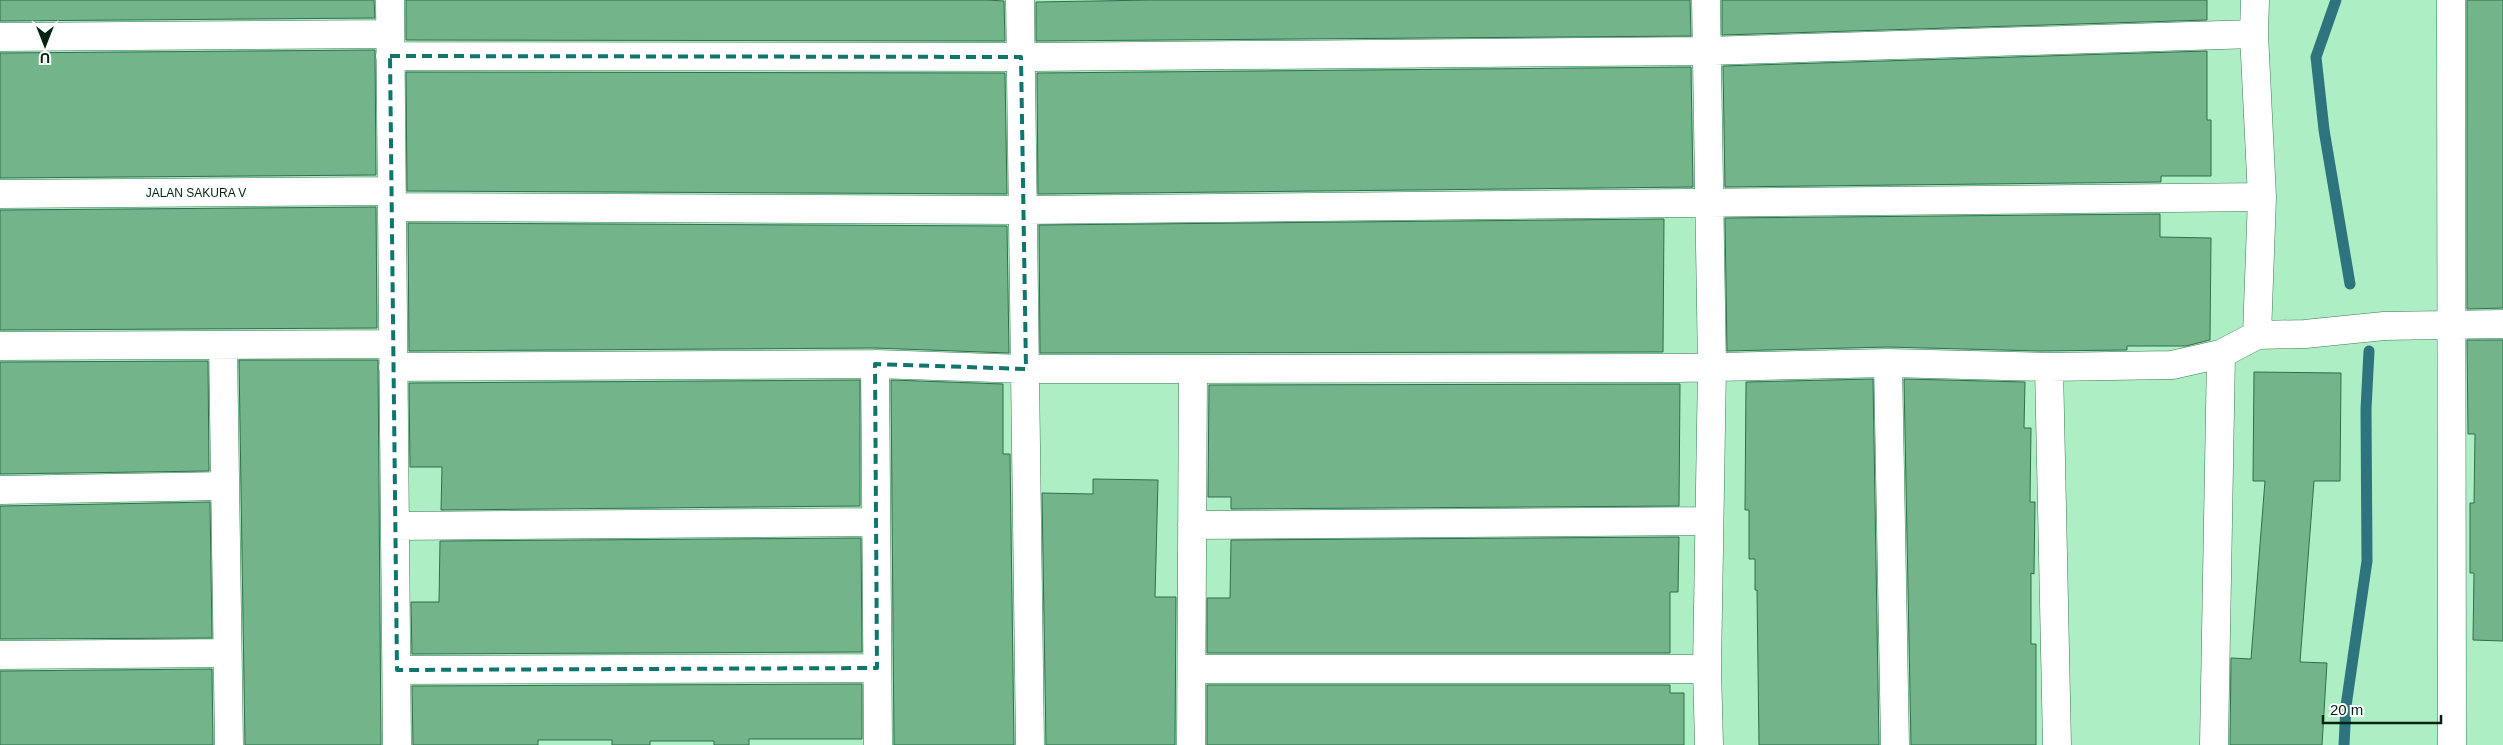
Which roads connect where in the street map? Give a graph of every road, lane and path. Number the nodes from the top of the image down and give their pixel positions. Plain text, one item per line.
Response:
1 (390, 0) edge
2 (1020, 0) edge
3 (1706, 0) edge
4 (2254, 0) edge
5 (2451, 0) edge
6 (2254, 34) junction
7 (0, 37) edge
8 (390, 45) junction
9 (1706, 51) junction
10 (1021, 57) junction
11 (0, 194) edge
12 (2262, 197) junction
13 (392, 199) junction
14 (1710, 202) junction
15 (1024, 210) junction
16 (2503, 324) edge
17 (2451, 325) junction
18 (2257, 335) junction
19 (223, 345) junction
20 (0, 346) edge
21 (2221, 354) junction
22 (393, 355) junction
23 (875, 364) junction
24 (1888, 364) junction
25 (1712, 367) junction
26 (2049, 367) junction
27 (1026, 369) junction
28 (1193, 369) junction
29 (225, 486) junction
30 (0, 490) edge
31 (876, 522) junction
32 (1709, 522) junction
33 (1192, 525) junction
34 (395, 526) junction
35 (227, 654) junction
36 (0, 655) edge
37 (877, 668) junction
38 (1192, 669) junction
39 (1707, 669) junction
40 (396, 670) junction
41 (229, 745) edge
42 (397, 745) edge
43 (878, 745) edge
44 (1030, 745) edge
45 (1191, 745) edge
46 (1710, 745) edge
47 (1895, 745) edge
48 (2057, 745) edge
49 (2214, 745) edge
50 (2452, 745) edge

1 - 8 street
2 - 10 street
3 - 9 street
4 - 6 street
5 - 17 street
6 - 9 street
6 - 12 street
7 - 8 street
8 - 10 street
8 - 13 street
9 - 10 street
9 - 14 street
10 - 15 street
11 - 13 street, JALAN SAKURA V
12 - 14 street, JALAN SAKURA V
12 - 18 street
13 - 15 street, JALAN SAKURA V
13 - 22 street
14 - 15 street, JALAN SAKURA V
14 - 25 street
15 - 27 street
16 - 17 street
17 - 18 street
17 - 50 street
18 - 21 street
19 - 20 street
19 - 22 street
19 - 29 street
21 - 26 street
21 - 49 street
22 - 23 street
22 - 34 street
23 - 27 street
23 - 31 street
24 - 25 street
24 - 26 street
24 - 47 street
25 - 28 street
25 - 32 street
26 - 48 street
27 - 28 street
27 - 44 street
28 - 33 street
29 - 30 street
29 - 35 street
31 - 34 street
31 - 37 street
32 - 33 street
32 - 39 street
33 - 38 street
34 - 40 street
35 - 36 street
35 - 41 street
37 - 40 street
37 - 43 street
38 - 39 street
38 - 45 street
39 - 46 street
40 - 42 street

